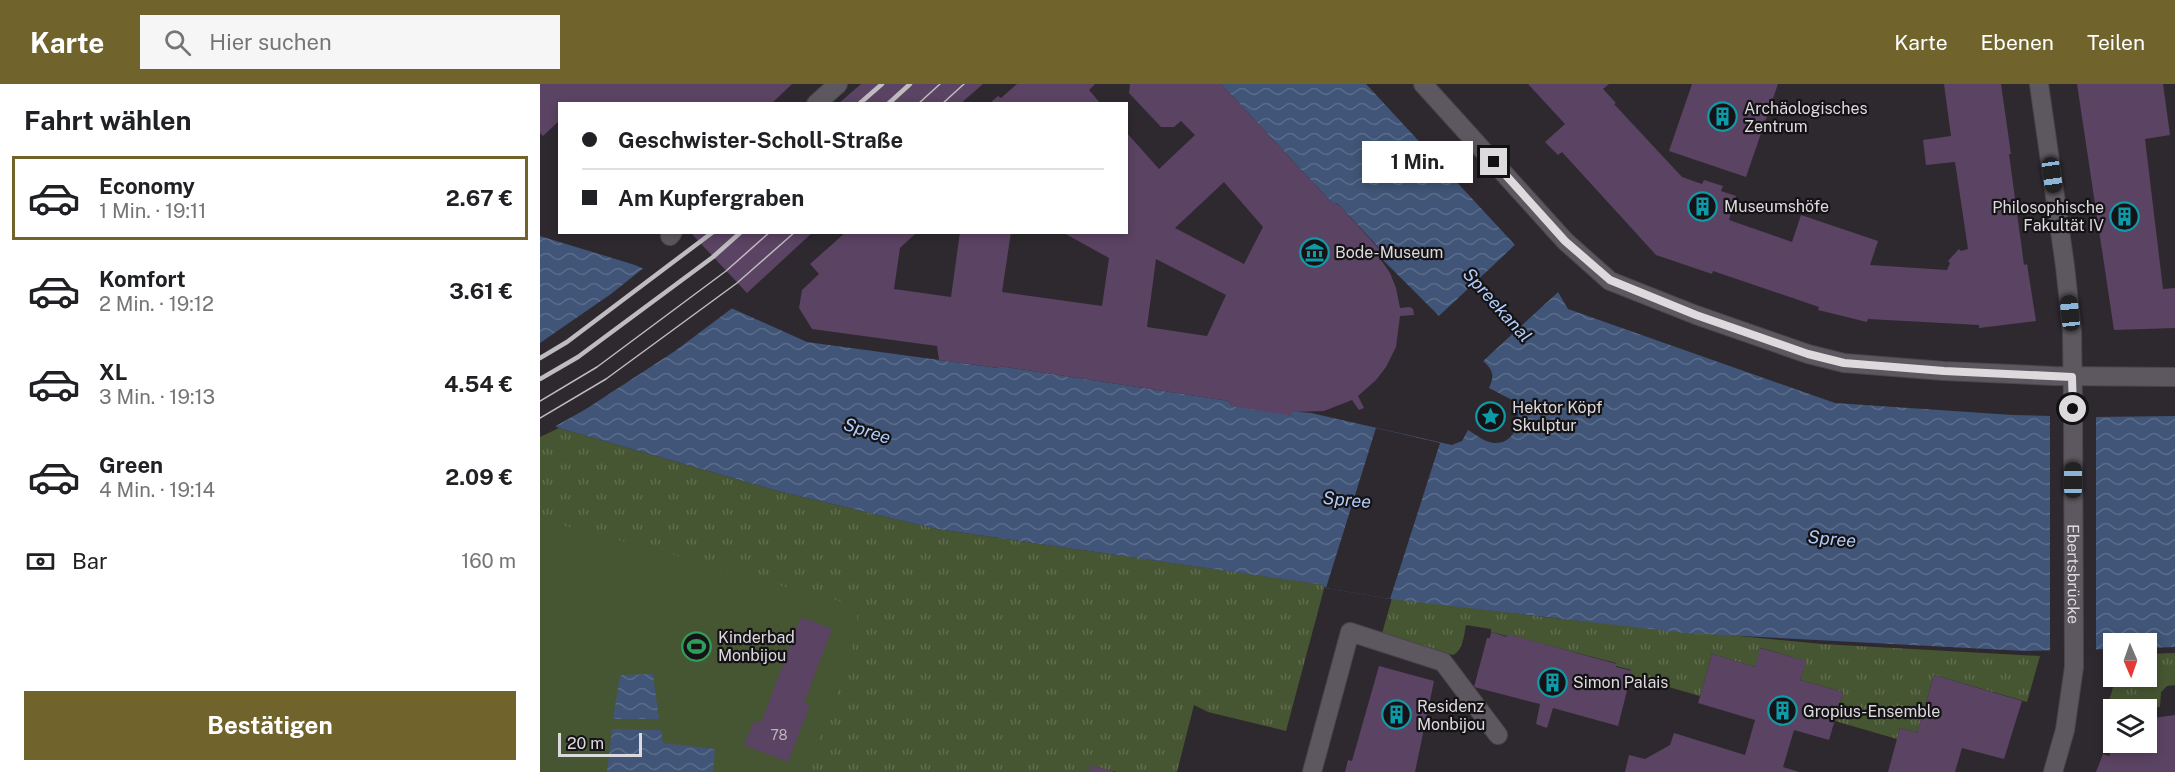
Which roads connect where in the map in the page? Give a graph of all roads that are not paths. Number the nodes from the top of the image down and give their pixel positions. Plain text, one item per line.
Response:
1 (837, 84) edge
2 (1423, 84) edge
3 (2039, 84) edge
4 (818, 102) edge
5 (2072, 377) junction
6 (2175, 377) edge
7 (1498, 735) dead end
8 (1312, 772) edge
9 (2053, 772) edge

1 - 4 street
2 - 5 street
3 - 5 street, Ebertsbrücke
5 - 6 street
5 - 9 street, Ebertsbrücke, bridge
7 - 8 street

